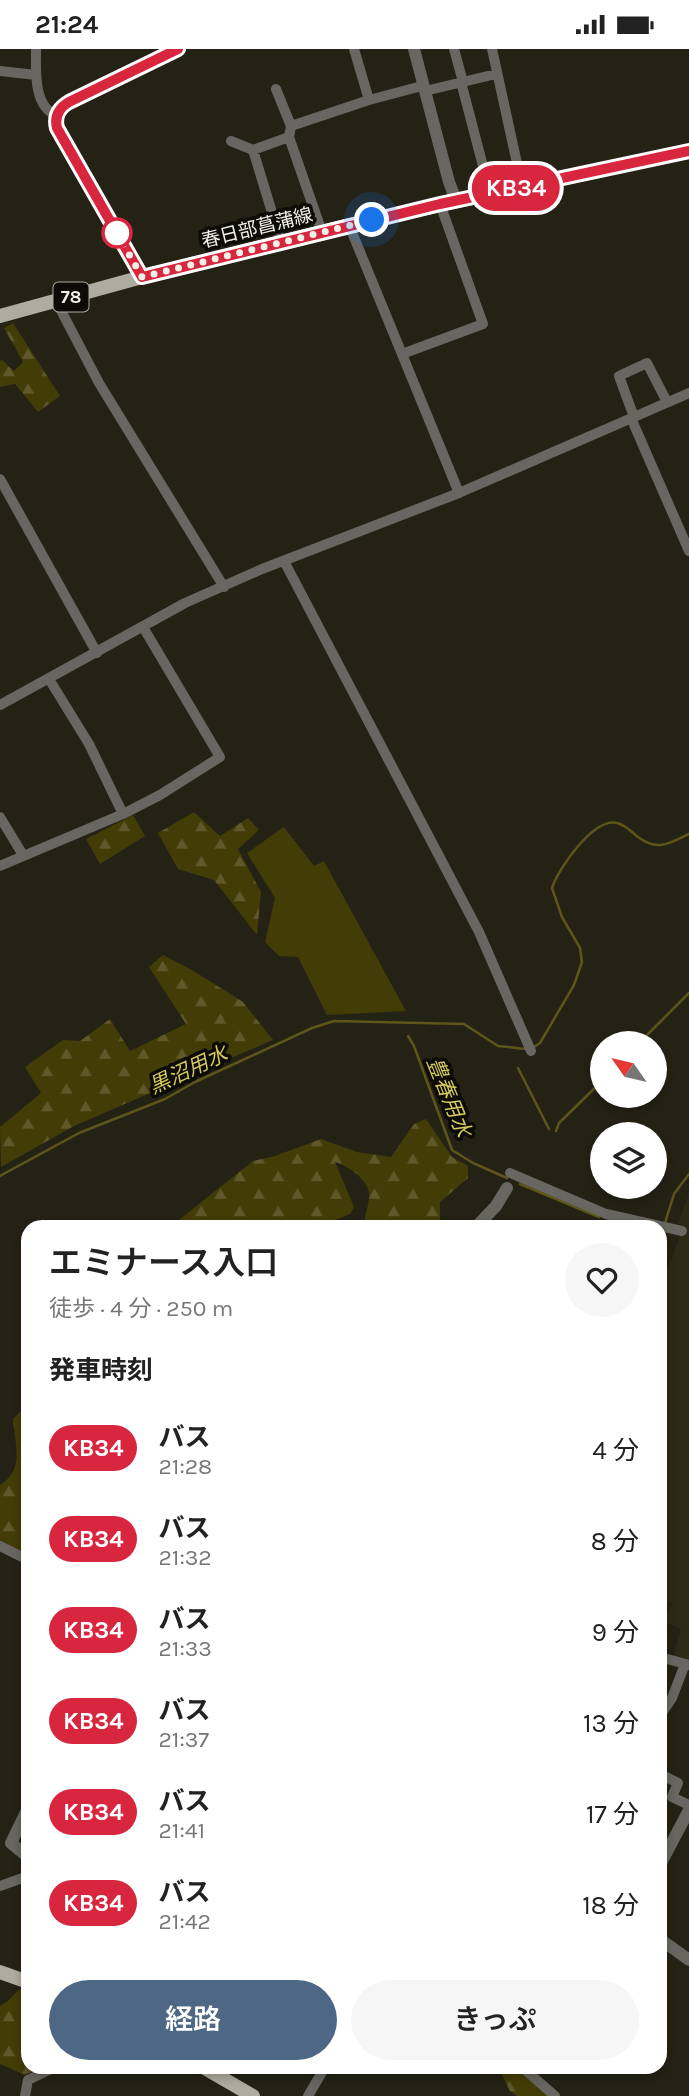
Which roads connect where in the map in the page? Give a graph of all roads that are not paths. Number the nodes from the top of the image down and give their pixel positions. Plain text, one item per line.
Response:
1 (36, 49) edge
2 (178, 49) edge
3 (354, 49) edge
4 (414, 49) edge
5 (454, 49) edge
6 (492, 49) edge
7 (158, 53) edge
8 (0, 71) edge
9 (496, 73) junction
10 (36, 75) junction
11 (462, 82) junction
12 (276, 89) dead end
13 (424, 89) junction
14 (369, 100) junction
15 (56, 115) junction
16 (290, 132) junction
17 (230, 141) dead end
18 (253, 149) junction
19 (689, 151) edge
20 (523, 186) junction
21 (490, 193) junction
22 (456, 200) junction
23 (440, 204) junction
24 (349, 225) junction
25 (322, 232) junction
26 (281, 242) junction
27 (142, 277) junction
28 (56, 301) junction
29 (0, 316) edge
30 (402, 354) junction
31 (689, 393) edge
32 (667, 403) junction
33 (633, 418) junction
34 (0, 479) edge
35 (459, 493) junction
36 (689, 551) edge
37 (284, 561) junction
38 (224, 587) junction
39 (143, 627) junction
40 (97, 653) junction
41 (49, 679) junction
42 (0, 705) edge
43 (123, 814) junction
44 (0, 817) edge
45 (23, 855) junction
46 (0, 866) edge
47 (531, 1051) dead end
48 (507, 1188) joint
49 (483, 1220) edge
50 (633, 1220) edge
51 (667, 1228) edge
52 (682, 1231) dead end
53 (0, 1546) edge
54 (21, 1556) edge
55 (667, 1659) edge
56 (687, 1665) edge
57 (667, 1706) edge
58 (667, 1778) edge
59 (689, 1808) edge
60 (21, 1822) edge
61 (21, 1851) edge
62 (667, 1851) edge
63 (21, 1878) edge
64 (0, 1886) edge
65 (667, 1945) edge
66 (689, 1960) edge
67 (0, 1972) edge
68 (21, 1980) edge
69 (40, 2074) edge
70 (215, 2074) edge
71 (321, 2074) edge
72 (530, 2074) edge
73 (25, 2096) edge
74 (253, 2096) edge
75 (308, 2096) edge
76 (555, 2096) edge

1 - 10 street
2 - 7 street
3 - 14 street
4 - 13 street
5 - 11 street
6 - 9 street
7 - 15 street
8 - 10 street
9 - 11 street
9 - 20 street
10 - 15 street
11 - 13 street
11 - 21 street
12 - 16 street
13 - 14 street
13 - 22 street
14 - 16 street
15 - 27 street
16 - 18 street
16 - 25 street
17 - 18 street
18 - 26 street
19 - 20 main road, 春日部菖蒲線 / 78
20 - 21 main road, 春日部菖蒲線 / 78
21 - 22 main road, 春日部菖蒲線 / 78
22 - 23 main road, 春日部菖蒲線 / 78
23 - 24 main road, 春日部菖蒲線 / 78
23 - 30 street
24 - 25 main road, 春日部菖蒲線 / 78
24 - 30 street
25 - 26 main road, 春日部菖蒲線 / 78
26 - 27 main road, 春日部菖蒲線 / 78
27 - 28 main road, 春日部菖蒲線 / 78
28 - 29 main road, 春日部菖蒲線 / 78
28 - 38 street
30 - 35 street
31 - 32 street
32 - 33 street
32 - 33 street
33 - 35 street
33 - 36 street
34 - 40 street
35 - 37 street
37 - 38 street
37 - 47 street
38 - 39 street
39 - 40 street
39 - 43 street
40 - 41 street
41 - 42 street
41 - 43 street
43 - 45 street
44 - 45 street
45 - 46 street
48 - 49 street
48 - 50 street
51 - 52 street
53 - 54 street
55 - 56 street
56 - 57 street
58 - 59 street
59 - 62 street
60 - 61 street
63 - 64 street
65 - 66 street
67 - 68 main road
69 - 73 street
70 - 74 main road
71 - 75 street
72 - 76 street

